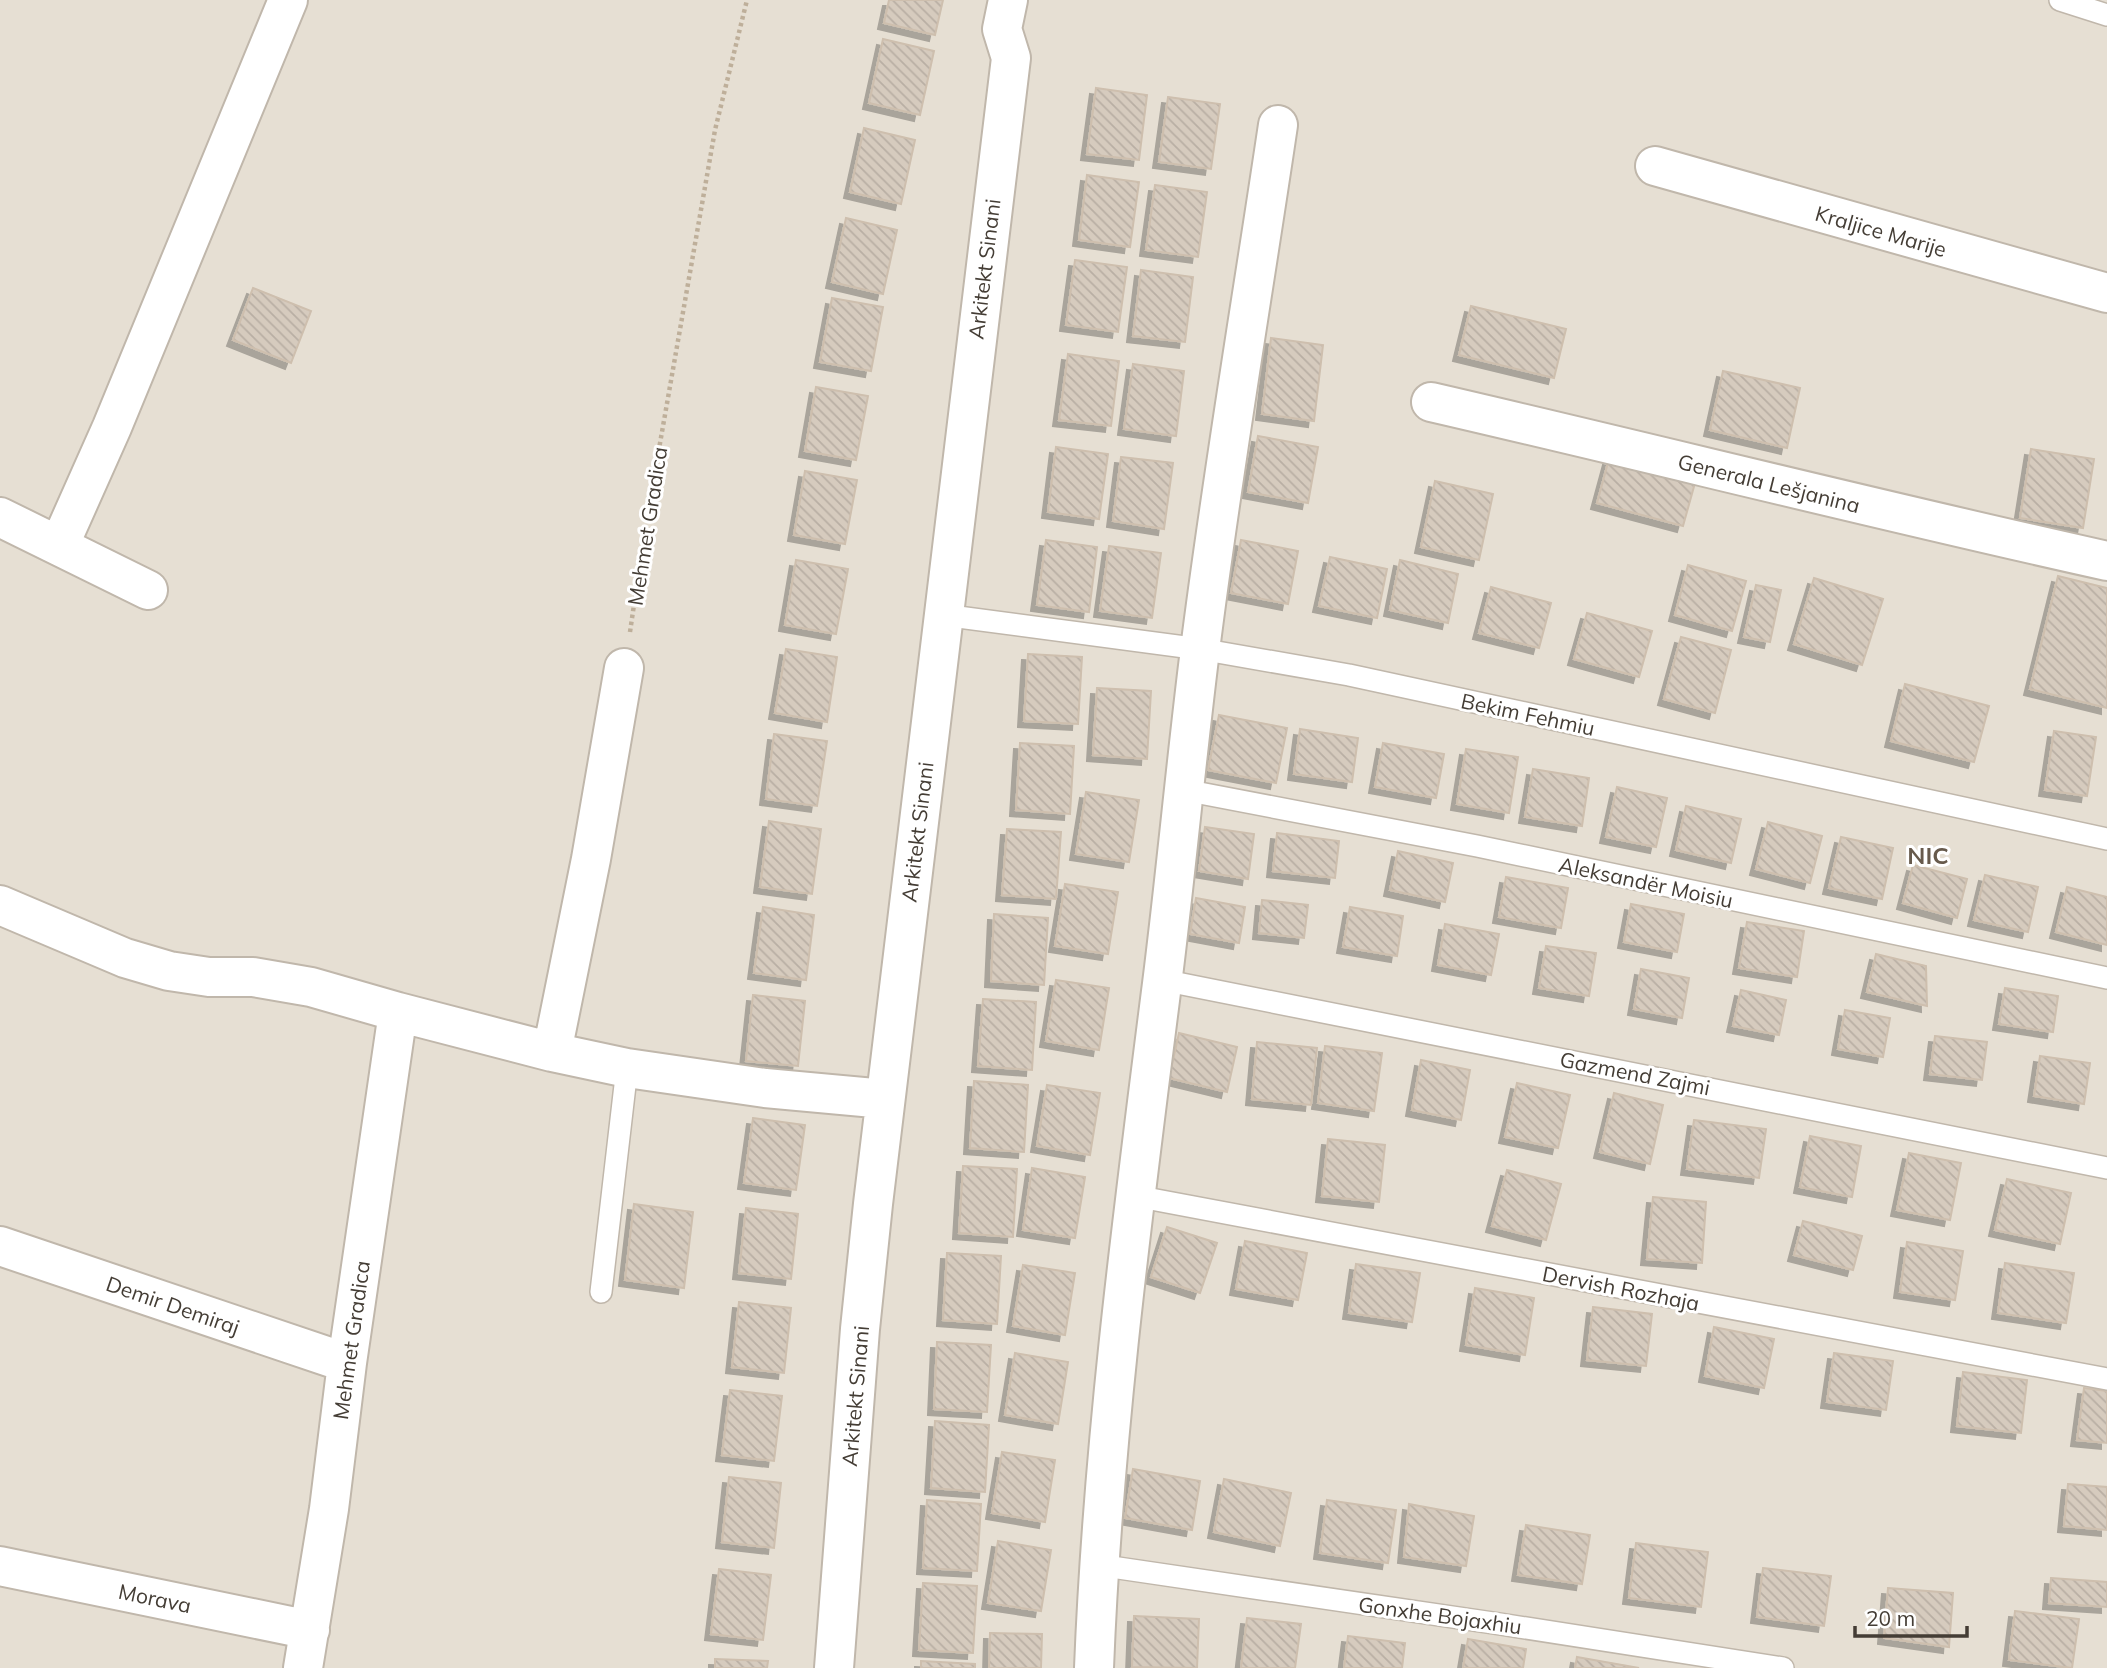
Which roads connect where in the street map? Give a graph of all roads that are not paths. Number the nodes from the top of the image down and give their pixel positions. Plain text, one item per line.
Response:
1 (288, 0) edge
2 (1008, 0) edge
3 (2060, 0) edge
4 (2107, 15) edge
5 (1278, 125) dead end
6 (1655, 166) dead end
7 (2107, 293) edge
8 (1431, 402) dead end
9 (0, 517) edge
10 (60, 546) junction
11 (2107, 561) edge
12 (148, 590) dead end
13 (943, 615) junction
14 (1200, 649) junction
15 (624, 668) road end
16 (1184, 790) junction
17 (2107, 839) edge
18 (0, 905) edge
19 (2107, 978) edge
20 (1163, 980) junction
21 (398, 1012) junction
22 (552, 1052) junction
23 (627, 1069) junction
24 (885, 1099) junction
25 (2107, 1168) edge
26 (1135, 1196) junction
27 (0, 1246) edge
28 (601, 1292) dead end
29 (347, 1363) junction
30 (2107, 1379) edge
31 (1098, 1565) junction
32 (0, 1566) edge
33 (310, 1630) junction
34 (303, 1668) edge
35 (834, 1668) edge
36 (1094, 1668) edge
37 (1783, 1668) edge

1 - 10 street
2 - 13 street, Arkitekt Sinani
3 - 4 lane
5 - 14 street
6 - 7 street, Kraljice Marije
8 - 11 street, Generala Lešjanina
9 - 10 street
10 - 12 street
13 - 14 lane, Bekim Fehmiu
13 - 24 street, Arkitekt Sinani
14 - 16 street
14 - 17 lane, Bekim Fehmiu
15 - 22 street
16 - 19 lane, Aleksandër Moisiu
16 - 20 street
18 - 21 street
20 - 25 lane, Gazmend Zajmi
20 - 26 street
21 - 22 street
21 - 29 street, Mehmet Gradica
22 - 23 street
23 - 24 street
23 - 28 lane
24 - 35 street, Arkitekt Sinani
26 - 30 lane, Dervish Rozhaja
26 - 31 street
27 - 29 street, Demir Demiraj
29 - 33 street, Mehmet Gradica
31 - 36 street
31 - 37 lane, Gonxhe Bojaxhiu
32 - 33 street, Morava
33 - 34 street, Mehmet Gradica

